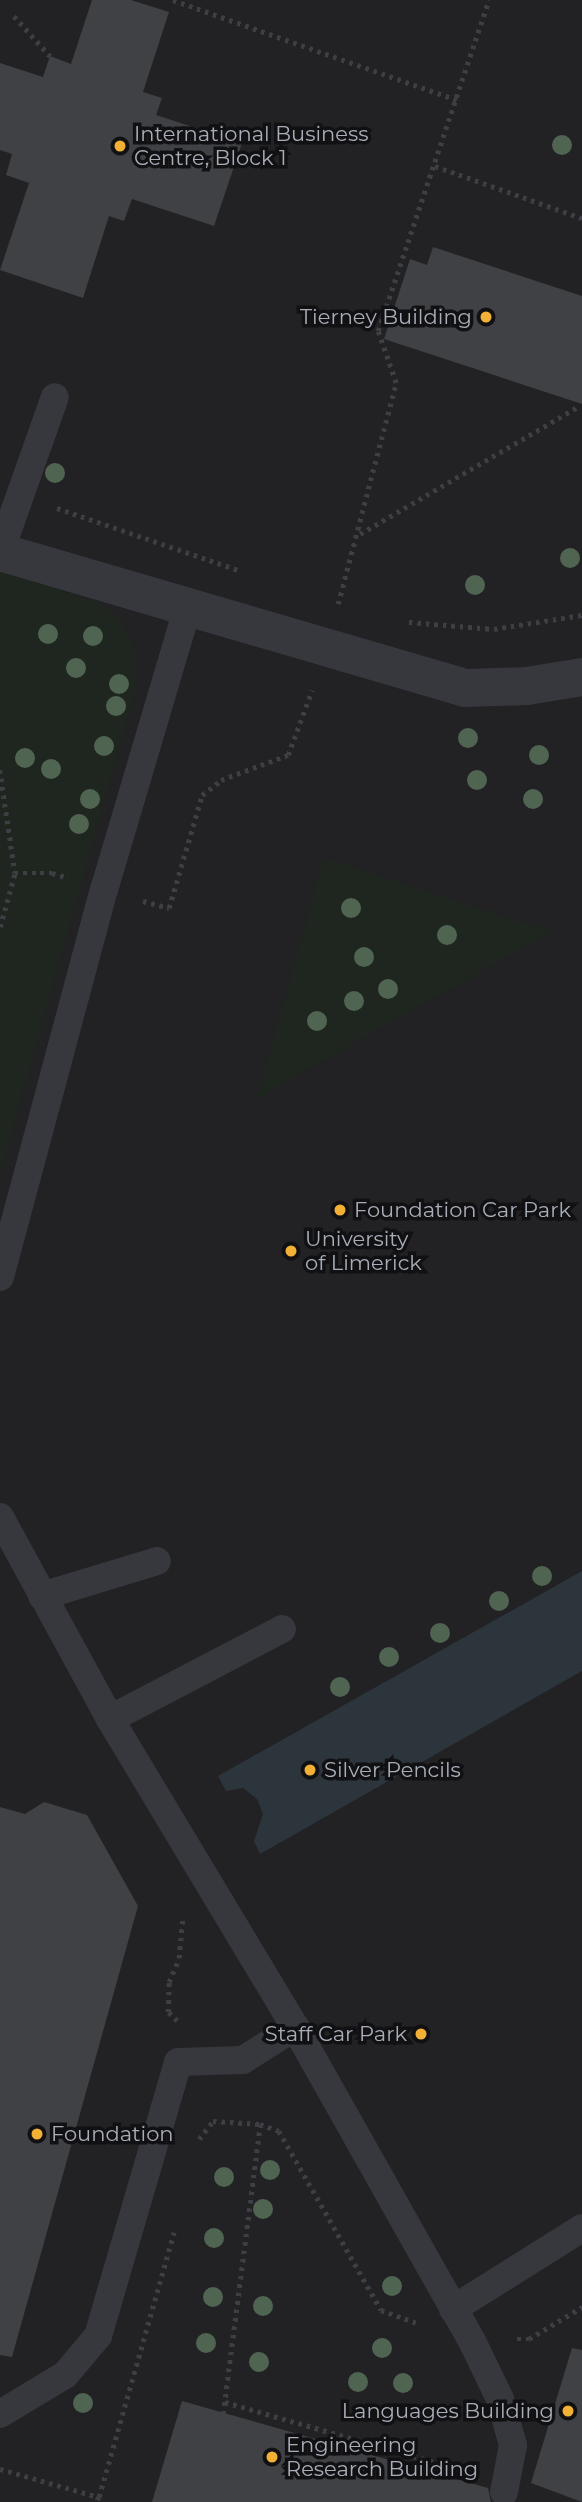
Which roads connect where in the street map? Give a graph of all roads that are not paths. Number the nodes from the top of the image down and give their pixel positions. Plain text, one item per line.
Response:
1 (55, 397) dead end
2 (0, 552) edge
3 (188, 607) junction
4 (582, 677) edge
5 (0, 1278) edge
6 (0, 1517) edge
7 (157, 1561) dead end
8 (42, 1596) junction
9 (282, 1629) dead end
10 (110, 1719) junction
11 (295, 2028) junction
12 (582, 2228) edge
13 (453, 2309) junction
14 (0, 2414) edge
15 (504, 2492) dead end

1 - 2 lane
2 - 3 street
3 - 4 street
3 - 5 lane
6 - 8 lane
7 - 8 lane
8 - 10 lane
9 - 10 lane
10 - 11 lane
11 - 13 lane
11 - 14 lane
12 - 13 lane
13 - 15 lane

